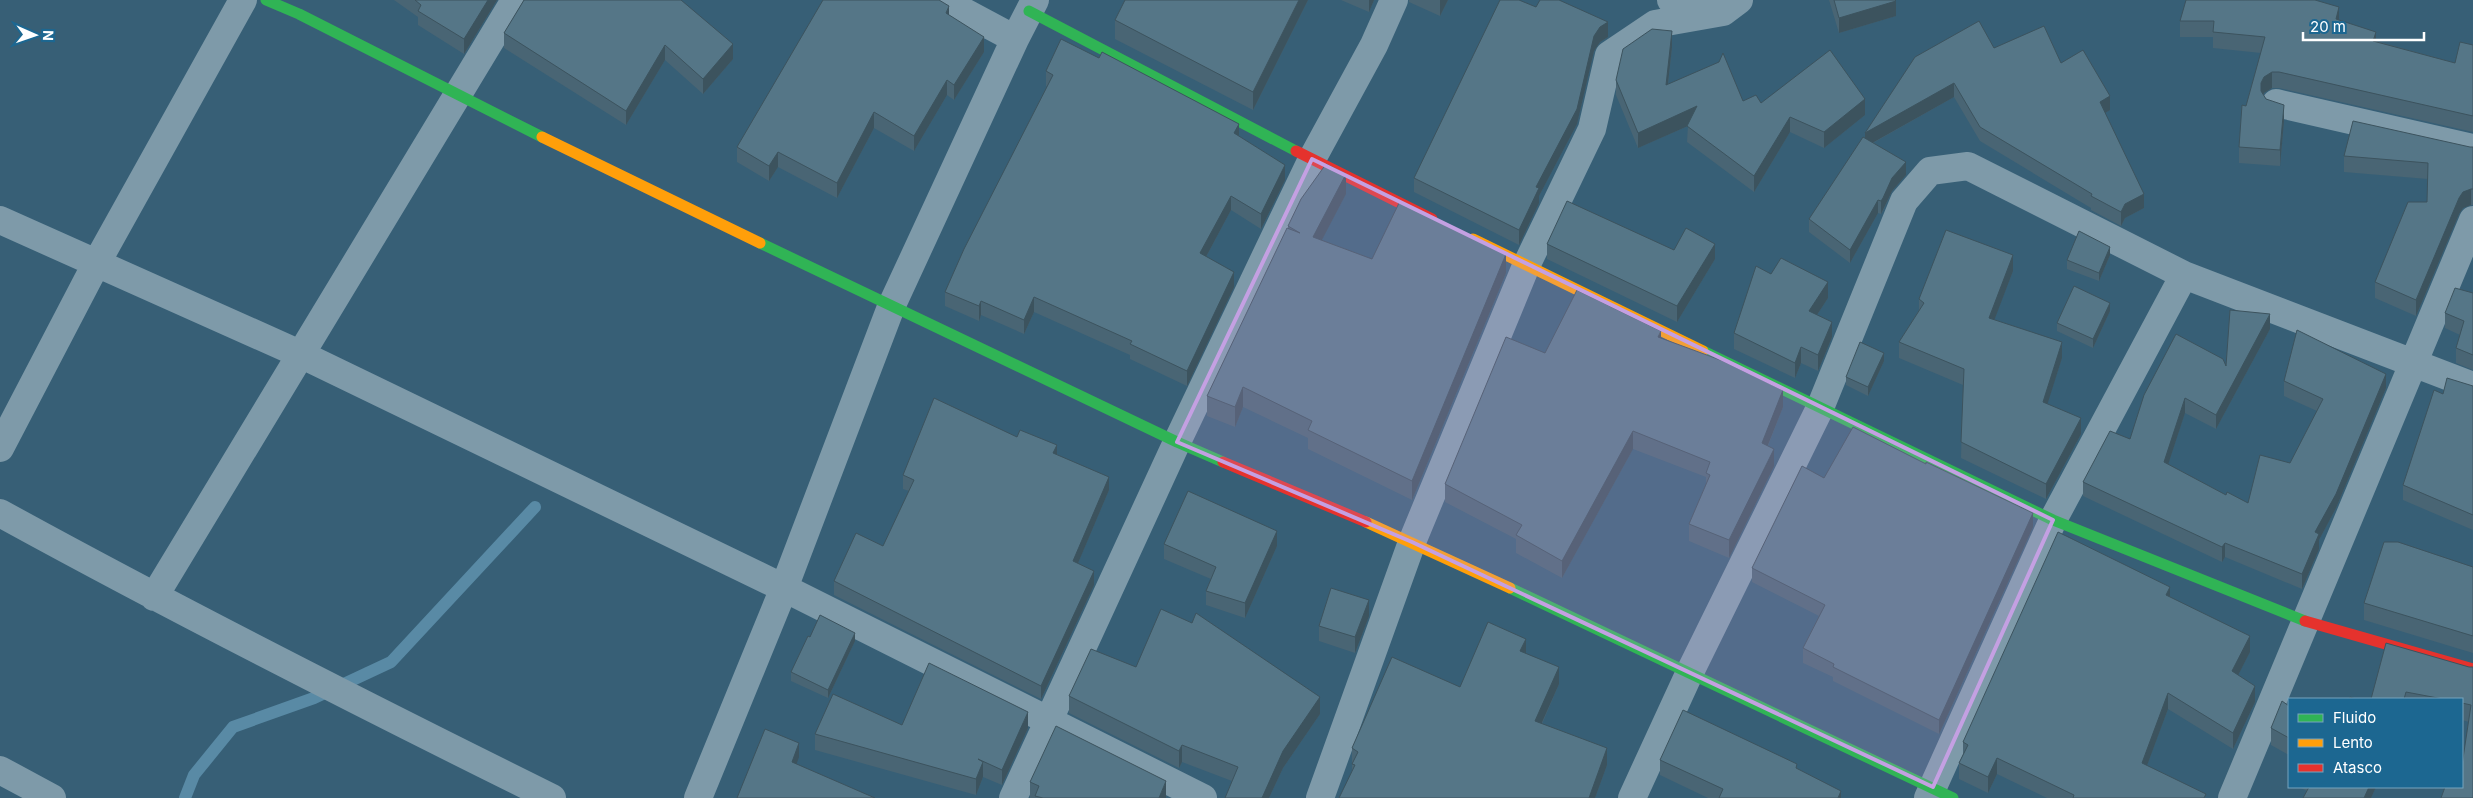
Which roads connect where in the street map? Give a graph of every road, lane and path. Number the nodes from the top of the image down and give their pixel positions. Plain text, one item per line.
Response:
1 (243, 0) edge
2 (266, 0) edge
3 (515, 0) edge
4 (942, 0) edge
5 (1394, 0) edge
6 (1671, 0) edge
7 (1032, 5) edge
8 (1731, 6) edge
9 (1015, 39) junction
10 (458, 96) junction
11 (2276, 102) edge
12 (2473, 148) edge
13 (1312, 159) junction
14 (0, 220) edge
15 (2473, 220) edge
16 (1446, 226) edge
17 (1464, 235) edge
18 (96, 264) junction
19 (1526, 266) junction
20 (2184, 275) junction
21 (891, 307) junction
22 (300, 354) junction
23 (2415, 363) junction
24 (2473, 386) edge
25 (1820, 408) junction
26 (1177, 442) junction
27 (0, 448) edge
28 (0, 512) edge
29 (2053, 520) junction
30 (1412, 542) junction
31 (784, 588) junction
32 (154, 597) junction
33 (2306, 621) junction
34 (2473, 669) edge
35 (1689, 674) junction
36 (1050, 721) junction
37 (0, 770) edge
38 (1938, 794) edge
39 (52, 798) edge
40 (552, 798) edge
41 (698, 798) edge
42 (1012, 798) edge
43 (1203, 798) edge
44 (1320, 798) edge
45 (1632, 798) edge
46 (2232, 798) edge

1 - 18 street
2 - 10 street
3 - 10 street
4 - 9 street
5 - 13 street
6 - 8 street
7 - 9 street
7 - 13 street
8 - 19 street
9 - 21 street
10 - 21 street
10 - 22 street
11 - 12 street
13 - 16 street
13 - 26 street
14 - 18 street
15 - 23 street
17 - 19 street
18 - 22 street
18 - 27 street
19 - 25 street
19 - 30 street
20 - 23 street
20 - 25 street
20 - 29 street
21 - 26 street
21 - 31 street
22 - 31 street
22 - 32 street
23 - 24 street
23 - 33 street
25 - 29 street
25 - 35 street
26 - 30 street
26 - 36 street
28 - 32 street
29 - 33 street
29 - 38 street
30 - 35 street
30 - 44 street
31 - 36 street
31 - 41 street
32 - 40 street
33 - 34 street
33 - 46 street
35 - 38 street
35 - 45 street
36 - 42 street
36 - 43 street
37 - 39 street

